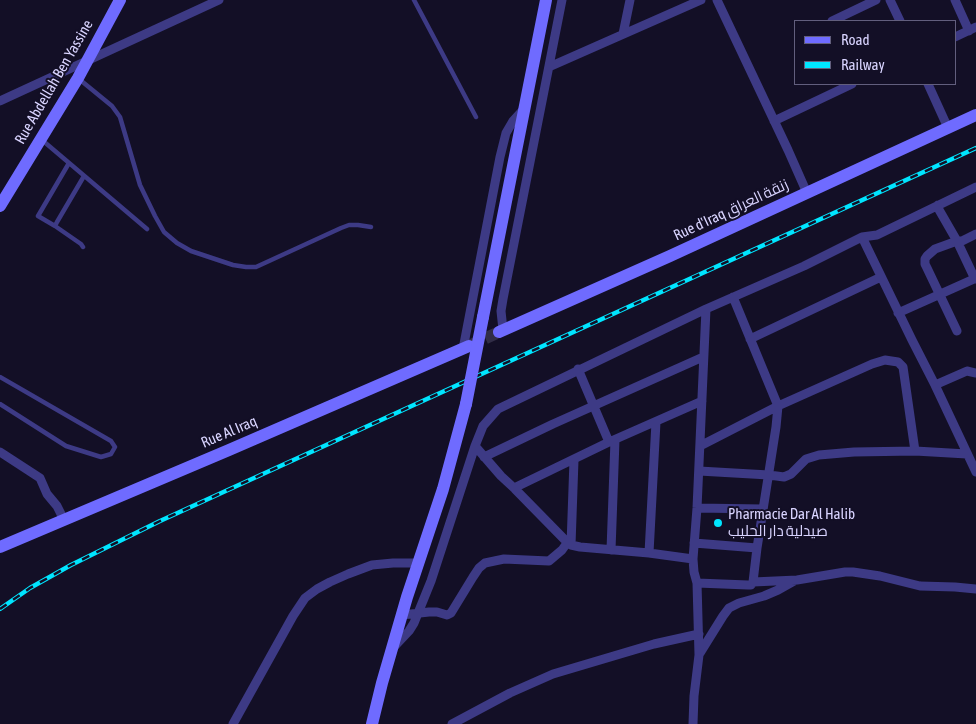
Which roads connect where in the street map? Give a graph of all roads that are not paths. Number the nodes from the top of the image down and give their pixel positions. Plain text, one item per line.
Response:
1 (120, 0) edge
2 (219, 0) edge
3 (414, 0) edge
4 (546, 0) edge
5 (562, 0) edge
6 (630, 0) edge
7 (701, 0) edge
8 (718, 0) edge
9 (876, 0) edge
10 (890, 0) edge
11 (955, 0) edge
12 (834, 20) edge
13 (900, 20) edge
14 (972, 29) edge
15 (622, 34) junction
16 (956, 37) edge
17 (88, 60) junction
18 (549, 67) junction
19 (78, 78) junction
20 (928, 85) edge
21 (839, 86) edge
22 (0, 100) edge
23 (523, 110) junction
24 (976, 115) edge
25 (476, 117) dead end
26 (774, 121) junction
27 (948, 128) junction
28 (40, 138) junction
29 (69, 162) junction
30 (84, 176) junction
31 (976, 187) edge
32 (807, 193) junction
33 (938, 204) junction
34 (0, 206) edge
35 (55, 226) junction
36 (372, 227) dead end
37 (147, 229) dead end
38 (976, 234) edge
39 (862, 237) junction
40 (957, 241) junction
41 (83, 247) dead end
42 (881, 277) junction
43 (975, 278) edge
44 (939, 295) junction
45 (733, 297) junction
46 (706, 309) junction
47 (898, 313) junction
48 (501, 331) joint
49 (957, 331) dead end
50 (750, 339) junction
51 (466, 348) joint
52 (703, 357) junction
53 (578, 369) junction
54 (976, 373) edge
55 (0, 377) edge
56 (935, 385) junction
57 (702, 401) junction
58 (0, 404) edge
59 (594, 406) junction
60 (778, 406) junction
61 (656, 422) junction
62 (612, 441) junction
63 (475, 446) junction
64 (700, 446) junction
65 (0, 452) edge
66 (915, 452) junction
67 (967, 454) junction
68 (484, 457) junction
69 (574, 460) junction
70 (699, 471) junction
71 (976, 472) edge
72 (769, 475) junction
73 (514, 488) junction
74 (697, 508) junction
75 (763, 510) junction
76 (64, 520) junction
77 (569, 544) junction
78 (694, 544) junction
79 (0, 547) edge
80 (757, 548) junction
81 (611, 550) junction
82 (649, 553) junction
83 (693, 559) junction
84 (418, 563) junction
85 (796, 580) junction
86 (753, 582) junction
87 (697, 583) junction
88 (976, 590) edge
89 (418, 612) junction
90 (402, 614) junction
91 (699, 634) junction
92 (392, 650) junction
93 (699, 655) junction
94 (233, 724) edge
95 (372, 724) edge
96 (452, 724) edge
97 (693, 724) edge

1 - 17 street, Rue Abdellah Ben Yassine
2 - 17 street
3 - 25 lane
4 - 23 street
5 - 18 street
6 - 15 street
7 - 15 street
8 - 26 street
9 - 12 street
10 - 13 street
11 - 14 street
14 - 16 street
15 - 18 street
17 - 19 street, Rue Abdellah Ben Yassine
17 - 22 street
18 - 48 street
19 - 28 street, Rue Abdellah Ben Yassine
19 - 36 lane
20 - 27 street
21 - 26 street
23 - 51 street
23 - 84 street, bridge
24 - 27 street, Rue d'Iraq زنقة العراق
26 - 32 street
27 - 32 street, Rue d'Iraq زنقة العراق
28 - 29 lane
28 - 34 street, Rue Abdellah Ben Yassine
29 - 30 lane
29 - 35 lane
30 - 35 lane
30 - 37 lane
31 - 33 street
32 - 48 street, Rue d'Iraq زنقة العراق
33 - 39 street
33 - 40 street
35 - 41 lane
38 - 40 street
39 - 42 street
39 - 45 street
40 - 43 street
40 - 44 street
42 - 47 street
42 - 50 street
43 - 44 street
44 - 47 street
44 - 49 street
45 - 46 street
45 - 50 street
46 - 52 street
46 - 53 street
47 - 56 street
50 - 60 street
51 - 76 street, Rue Al Iraq
52 - 57 street
52 - 59 street
53 - 59 street
53 - 63 street
54 - 56 street
55 - 58 lane
56 - 67 street
57 - 61 street
57 - 64 street
59 - 62 street
59 - 68 street
60 - 64 street
60 - 66 street
60 - 72 street
61 - 62 street
61 - 82 street
62 - 69 street
62 - 81 street
63 - 68 street
63 - 89 street
64 - 70 street
65 - 76 street
66 - 67 street
66 - 72 street
67 - 71 street
68 - 73 street
69 - 73 street
69 - 77 street
70 - 72 street
70 - 74 street
72 - 75 street
73 - 77 street
74 - 75 street
74 - 78 street
75 - 80 street
76 - 79 street, Rue Al Iraq
77 - 81 street
77 - 89 street
78 - 80 street
78 - 83 street
80 - 86 street
81 - 82 street
82 - 83 street
83 - 87 street
84 - 90 street
84 - 94 street
85 - 86 street
85 - 88 street
85 - 93 street
86 - 87 street
87 - 91 street
89 - 90 street
89 - 92 street
90 - 92 street
91 - 93 street
91 - 96 street
92 - 95 street
93 - 97 street

